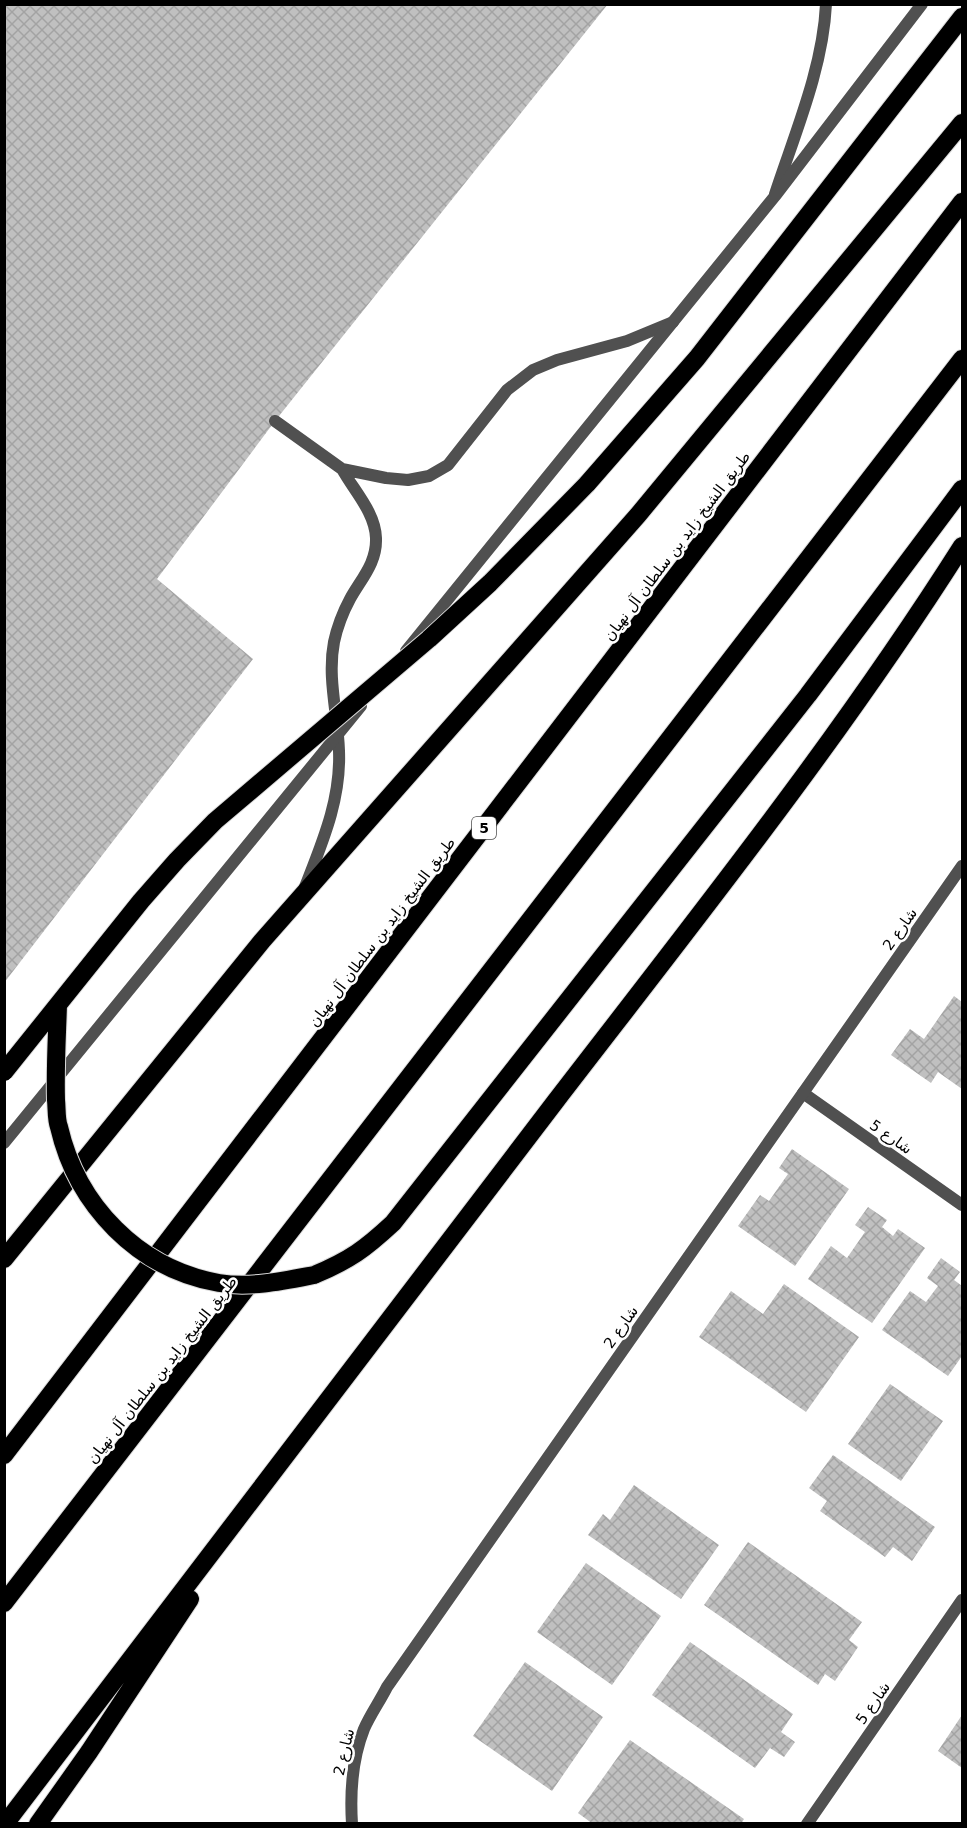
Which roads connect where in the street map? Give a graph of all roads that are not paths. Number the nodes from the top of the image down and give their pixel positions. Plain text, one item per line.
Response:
1 (826, 4) edge
2 (922, 4) edge
3 (963, 17) edge
4 (963, 123) edge
5 (775, 196) junction
6 (963, 202) edge
7 (673, 322) junction
8 (963, 359) edge
9 (275, 421) dead end
10 (342, 469) junction
11 (963, 489) edge
12 (963, 546) edge
13 (338, 734) junction
14 (963, 866) edge
15 (301, 896) junction
16 (58, 1005) junction
17 (4, 1072) edge
18 (803, 1093) junction
19 (4, 1143) edge
20 (963, 1205) edge
21 (4, 1259) edge
22 (4, 1455) edge
23 (282, 1459) junction
24 (963, 1600) edge
25 (4, 1603) edge
26 (5, 1824) edge
27 (38, 1824) edge
28 (352, 1824) edge
29 (807, 1824) edge

1 - 5 street
2 - 5 street
3 - 16 highway, bridge
4 - 15 highway
5 - 7 street
6 - 22 highway, طريق الشيخ زايد بن سلطان آل نهيان / 5
7 - 10 street
7 - 13 street
8 - 25 highway, طريق الشيخ زايد بن سلطان آل نهيان
9 - 10 street
10 - 13 street
11 - 16 highway, bridge
12 - 23 highway
13 - 15 street
13 - 19 street
14 - 18 street, شارع 2
15 - 21 highway
16 - 17 highway, bridge
18 - 20 street, شارع 5
18 - 28 street, شارع 2
23 - 26 highway
23 - 27 highway
24 - 29 street, شارع 5

